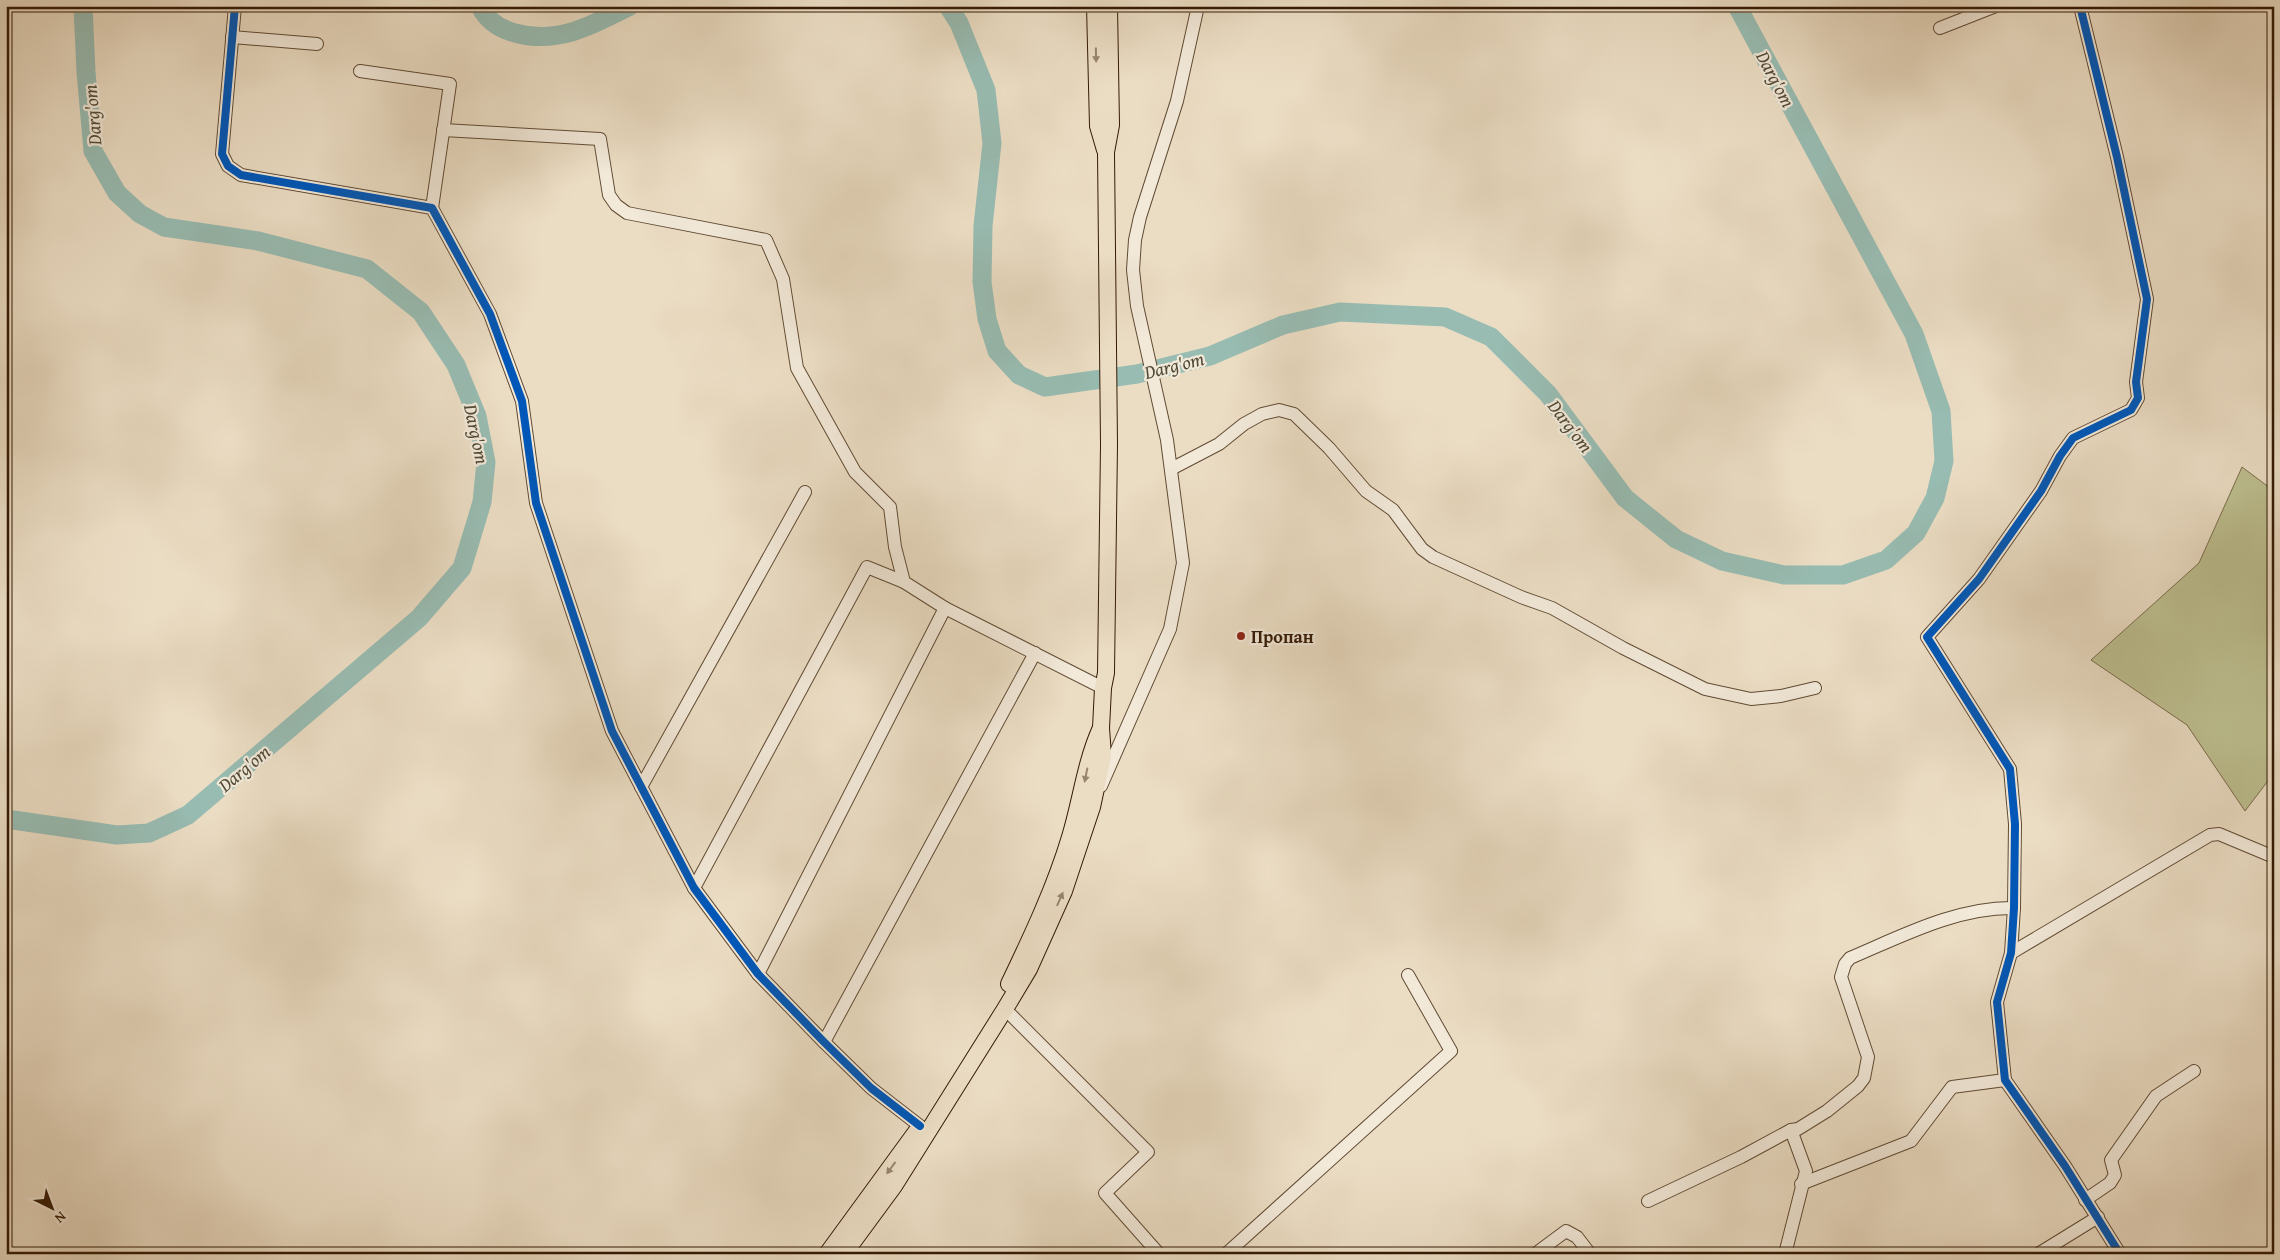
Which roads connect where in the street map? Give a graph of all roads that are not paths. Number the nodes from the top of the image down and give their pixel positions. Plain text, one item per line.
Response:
1 (235, 6) edge
2 (1095, 6) edge
3 (1108, 6) edge
4 (1198, 6) edge
5 (1996, 6) edge
6 (2080, 6) edge
7 (1940, 28) dead end
8 (232, 37) junction
9 (317, 44) dead end
10 (360, 71) dead end
11 (443, 130) junction
12 (1106, 152) junction
13 (432, 208) junction
14 (1171, 470) junction
15 (805, 492) dead end
16 (904, 582) junction
17 (945, 608) junction
18 (1035, 653) junction
19 (1103, 688) junction
20 (1815, 688) dead end
21 (1101, 728) junction
22 (641, 787) junction
23 (1092, 807) junction
24 (2274, 857) edge
25 (694, 888) junction
26 (2014, 908) junction
27 (2011, 954) junction
28 (758, 974) junction
29 (1408, 975) dead end
30 (1005, 1009) junction
31 (824, 1042) junction
32 (2194, 1071) dead end
33 (2005, 1080) junction
34 (920, 1126) junction
35 (1791, 1130) junction
36 (1801, 1184) junction
37 (2085, 1200) junction
38 (1648, 1201) dead end
39 (2098, 1217) junction
40 (826, 1254) edge
41 (844, 1254) edge
42 (1159, 1254) edge
43 (1226, 1254) edge
44 (1535, 1254) edge
45 (1590, 1254) edge
46 (1785, 1254) edge
47 (2038, 1254) edge
48 (2120, 1254) edge

1 - 8 street
2 -> 12 main road
3 - 12 main road
4 - 14 street
5 - 7 street
6 - 26 street
8 - 9 street
8 - 13 street
10 - 11 street
11 - 13 street
11 - 16 street
12 - 19 main road
13 - 22 street
14 - 20 street
14 - 23 street
15 - 22 street
16 - 17 street
16 - 25 street
17 - 18 street
17 - 28 street
18 - 19 street
18 - 31 street
19 - 21 main road
21 - 23 main road
21 -> 34 main road
22 - 25 street
30 -> 23 main road
24 - 27 street
25 - 28 street
26 - 27 street
26 - 35 street
27 - 33 street
28 - 31 street
29 - 43 street
30 - 41 main road
30 - 42 street
31 - 34 street
32 - 37 street
33 - 36 street
33 - 37 street
34 -> 40 main road
35 - 36 street
35 - 38 street
36 - 46 street
37 - 39 street
39 - 47 street
39 - 48 street
44 - 45 street

